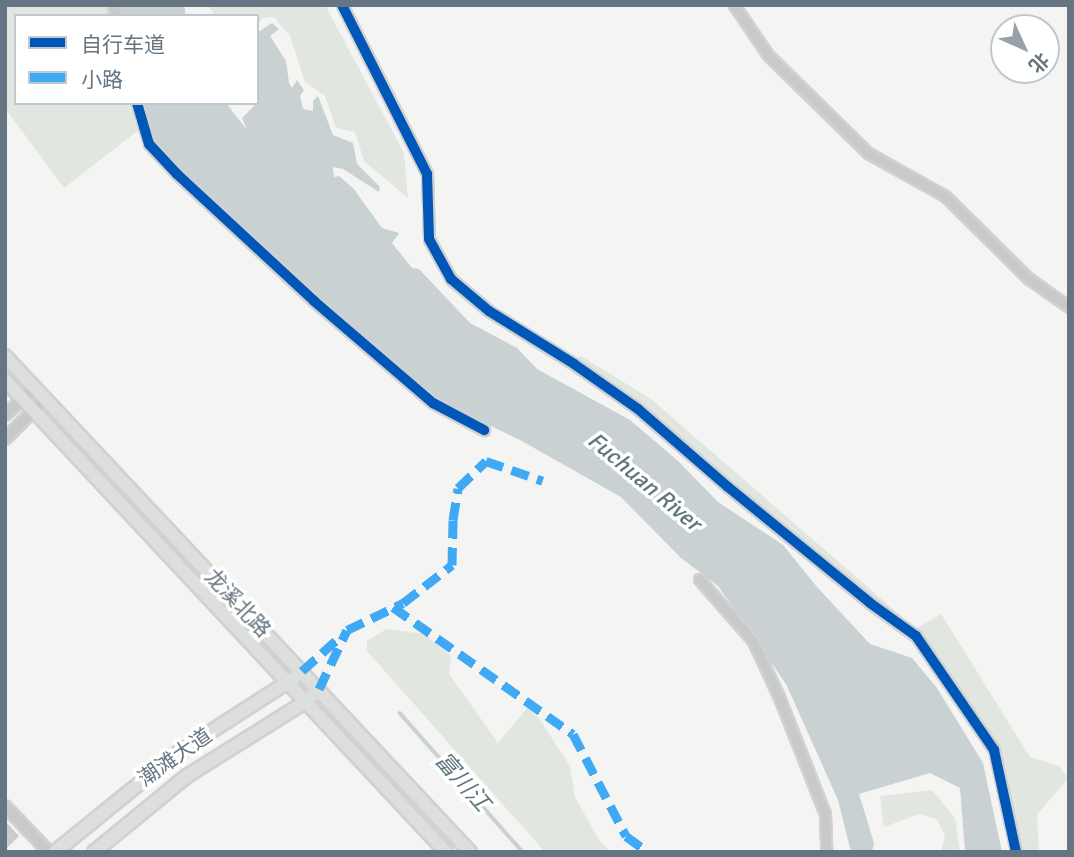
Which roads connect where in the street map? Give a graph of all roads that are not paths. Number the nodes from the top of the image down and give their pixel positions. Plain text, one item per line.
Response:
1 (342, 5) edge
2 (734, 5) edge
3 (138, 105) edge
4 (1069, 307) edge
5 (5, 356) edge
6 (5, 380) edge
7 (34, 388) junction
8 (23, 398) junction
9 (45, 399) junction
10 (35, 411) junction
11 (5, 415) edge
12 (484, 430) dead end
13 (5, 439) edge
14 (699, 579) dead end
15 (302, 671) junction
16 (289, 683) junction
17 (319, 689) junction
18 (306, 701) junction
19 (5, 806) edge
20 (49, 852) edge
21 (55, 852) edge
22 (94, 852) edge
23 (446, 852) edge
24 (470, 852) edge
25 (826, 852) edge
26 (1016, 852) edge

1 - 26 street
2 - 4 street
3 - 12 street
5 - 7 main road, 龙溪北路
6 - 8 main road, 龙溪北路
7 - 8 street
7 - 9 main road, 龙溪北路
8 - 10 main road, 龙溪北路
8 - 11 street
9 - 10 street
9 - 15 main road, 龙溪北路
10 - 13 street
10 - 16 main road, 龙溪北路
14 - 25 street
15 - 16 main road, 潮滩大道
15 - 17 main road, 龙溪北路
16 - 18 main road, 龙溪北路
16 - 21 main road, 潮滩大道
17 - 18 main road, 潮滩大道
17 - 24 main road, 龙溪北路
18 - 22 main road, 潮滩大道
18 - 23 main road, 龙溪北路
19 - 20 street

